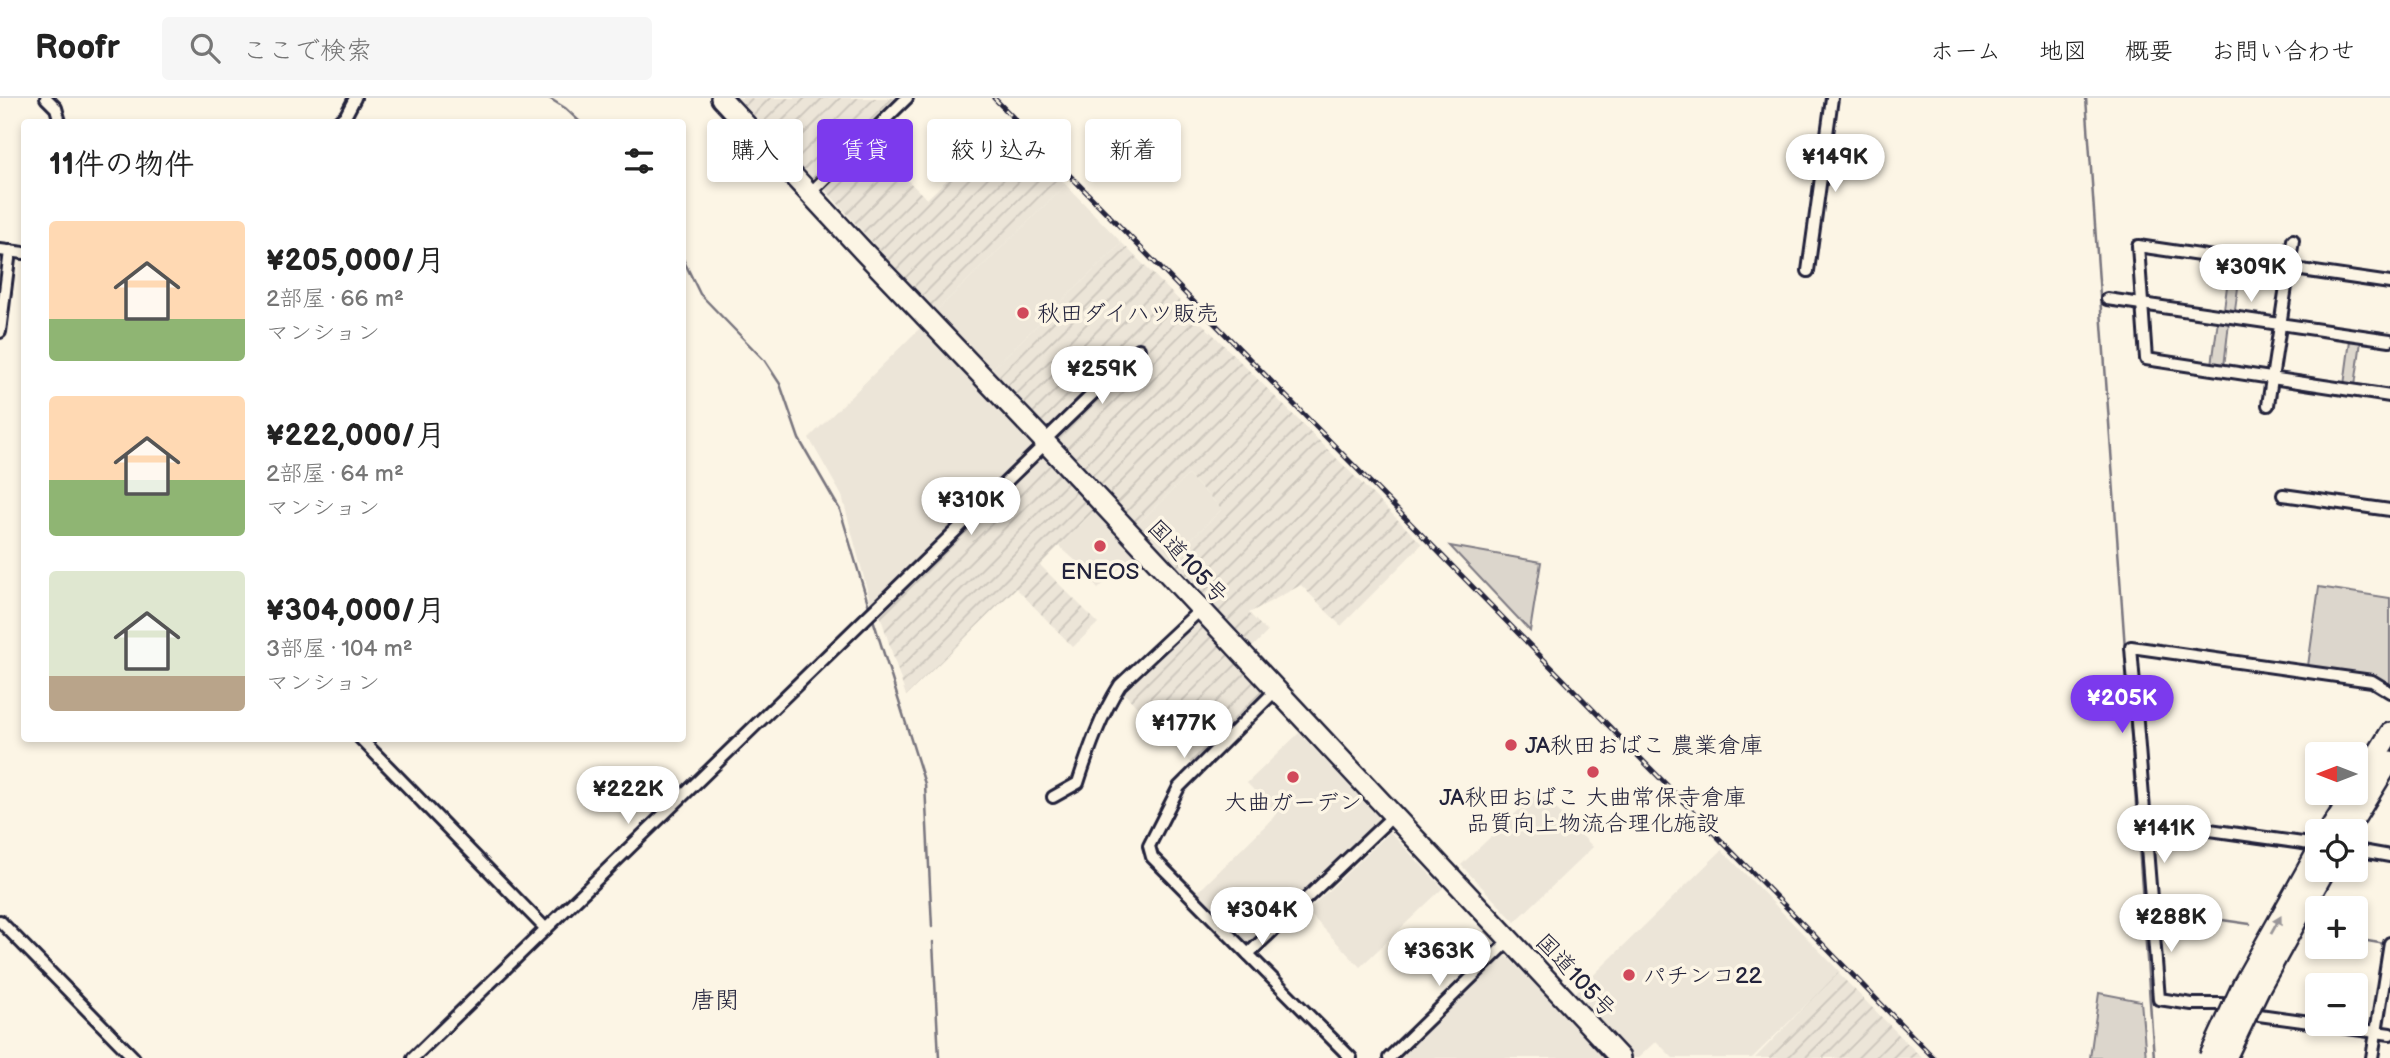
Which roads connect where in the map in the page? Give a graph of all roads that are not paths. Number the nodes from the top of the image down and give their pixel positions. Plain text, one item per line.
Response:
1 (46, 98) edge
2 (355, 98) edge
3 (721, 98) edge
4 (907, 98) edge
5 (1832, 98) edge
6 (59, 119) edge
7 (341, 119) edge
8 (809, 194) junction
9 (2293, 240) dead end
10 (5, 250) edge
11 (2288, 268) junction
12 (1808, 271) dead end
13 (2390, 283) edge
14 (2107, 299) dead end
15 (2143, 304) junction
16 (2280, 324) junction
17 (0, 332) edge
18 (2390, 340) edge
19 (1139, 349) dead end
20 (2272, 378) junction
21 (2390, 396) edge
22 (2268, 405) dead end
23 (1045, 442) junction
24 (2283, 495) dead end
25 (2390, 510) edge
26 (1200, 610) junction
27 (1276, 690) junction
28 (2390, 692) edge
29 (2390, 733) edge
30 (364, 742) edge
31 (2390, 761) edge
32 (2368, 768) edge
33 (1053, 797) dead end
34 (1394, 815) junction
35 (2354, 819) edge
36 (2145, 821) junction
37 (2305, 843) edge
38 (2368, 852) edge
39 (2390, 856) edge
40 (2305, 877) edge
41 (2317, 882) edge
42 (0, 921) edge
43 (546, 929) junction
44 (1510, 940) junction
45 (2390, 943) edge
46 (1248, 954) junction
47 (2388, 976) edge
48 (2251, 987) junction
49 (2221, 1004) dead end
50 (2259, 1015) dead end
51 (2305, 1022) edge
52 (2368, 1031) edge
53 (2376, 1032) junction
54 (2390, 1034) edge
55 (134, 1058) edge
56 (413, 1058) edge
57 (1351, 1058) edge
58 (1390, 1058) edge
59 (1620, 1058) edge
60 (2209, 1058) edge
61 (2226, 1058) edge
62 (2372, 1058) edge

1 - 6 street
2 - 7 street
3 - 8 highway, 国道105号
4 - 8 street
5 - 12 street
8 - 23 highway, 国道105号
9 - 11 street
10 - 17 street
11 - 13 street
11 - 15 street
11 - 16 street
14 - 15 street
15 - 16 street
15 - 20 street
16 - 18 street
16 - 20 street
19 - 23 street
20 - 21 street
20 - 22 street
23 - 26 highway, 国道105号
23 - 43 street
24 - 25 street
26 - 27 highway, 国道105号
26 - 33 street
27 - 34 highway, 国道105号
27 - 46 street
28 - 36 street
29 - 32 highway
30 - 43 street
31 - 35 highway
34 - 44 highway, 国道105号
34 - 46 street
36 - 37 street
36 - 49 street
38 - 39 street
48 -> 40 highway
41 - 48 highway
42 - 55 street
43 - 56 street
44 - 58 street
44 - 59 highway, 国道105号
45 - 47 street
46 - 57 street
47 - 53 street
48 - 60 highway, bridge
48 - 61 highway, bridge
50 - 51 street
52 - 53 street
53 - 54 street
53 - 62 street

